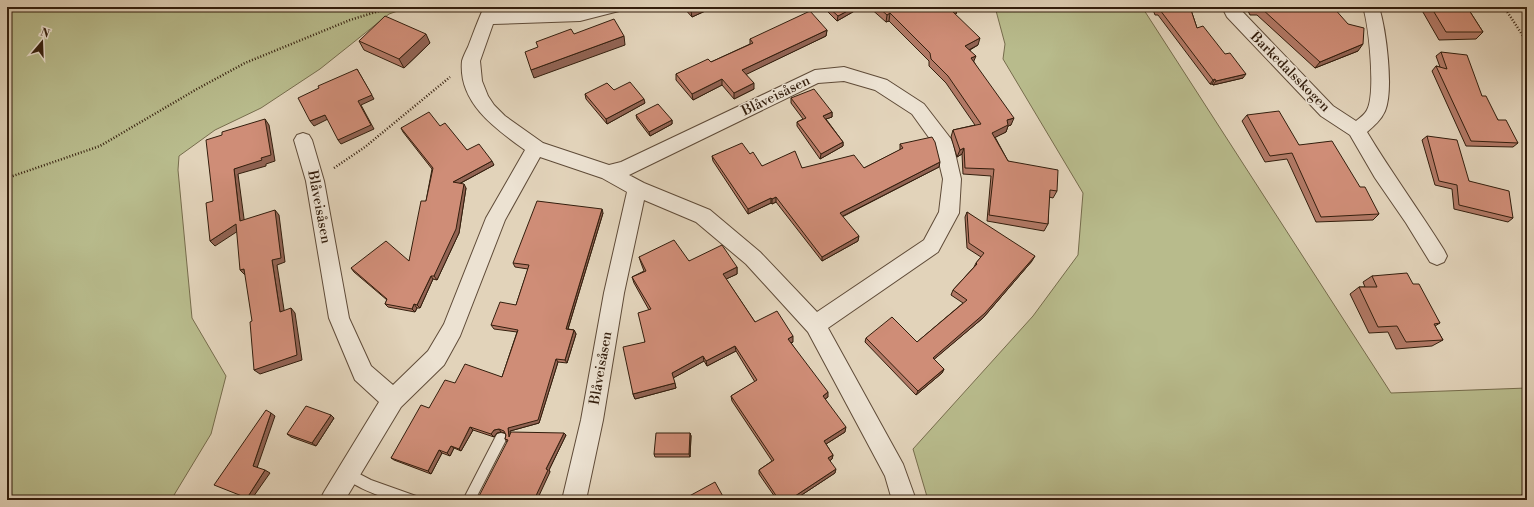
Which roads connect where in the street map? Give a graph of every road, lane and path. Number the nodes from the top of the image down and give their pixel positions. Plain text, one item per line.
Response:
1 (392, 7) edge
2 (613, 7) edge
3 (1230, 7) edge
4 (1371, 7) edge
5 (1504, 7) edge
6 (490, 12) edge
7 (1527, 42) edge
8 (471, 61) junction
9 (1356, 130) junction
10 (302, 140) dead end
11 (536, 148) junction
12 (609, 173) junction
13 (7, 178) edge
14 (316, 180) junction
15 (637, 189) junction
16 (1437, 256) dead end
17 (815, 325) junction
18 (393, 400) junction
19 (501, 438) edge
20 (348, 474) junction
21 (332, 500) edge
22 (412, 500) edge
23 (469, 500) edge
24 (574, 500) edge
25 (904, 500) edge

1 - 13 path
2 - 6 street
3 - 9 street, Barkedalsskogen
4 - 9 street
5 - 7 path
6 - 8 street
8 - 11 street
8 - 14 path
9 - 16 street, Barkedalsskogen
10 - 14 street, Blåveisåsen
11 - 12 street
11 - 18 street
12 - 15 street
12 - 17 street, Blåveisåsen
14 - 18 street, Blåveisåsen
15 - 17 street
15 - 24 street, Blåveisåsen
17 - 25 street
18 - 20 street
19 - 23 lane
20 - 21 street
20 - 22 lane

